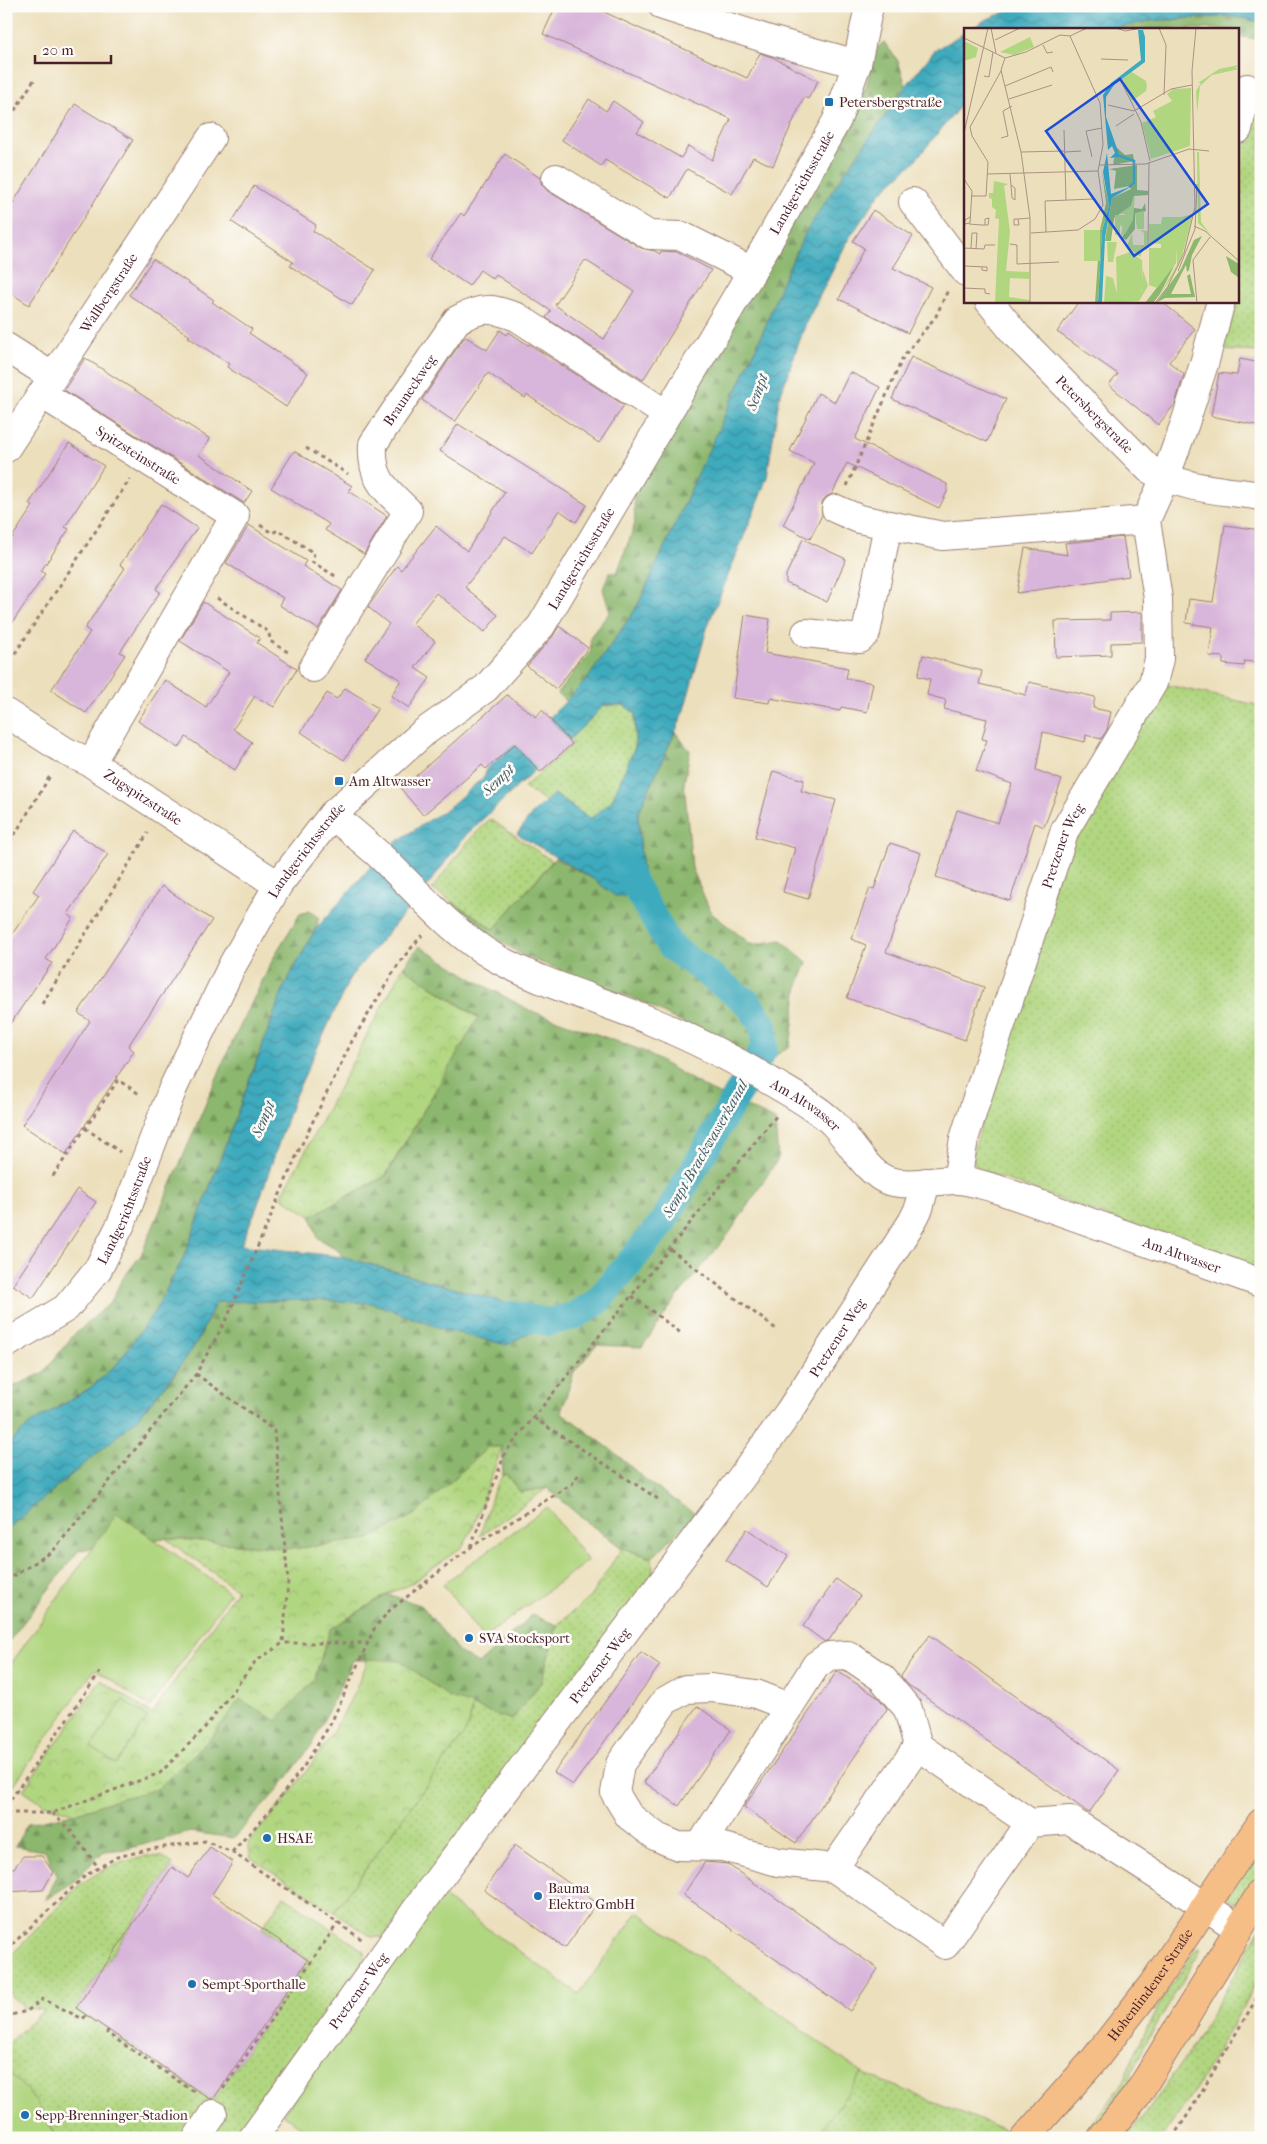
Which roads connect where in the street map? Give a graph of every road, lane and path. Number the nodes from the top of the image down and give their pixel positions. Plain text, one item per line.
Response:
1 (663, 6) edge
2 (869, 6) edge
3 (857, 64) junction
4 (36, 77) dead end
5 (1247, 88) dead end
6 (1240, 120) edge
7 (6, 124) edge
8 (211, 138) dead end
9 (556, 178) dead end
10 (913, 202) dead end
11 (963, 268) edge
12 (752, 271) junction
13 (990, 302) edge
14 (1221, 302) edge
15 (6, 347) edge
16 (47, 386) junction
17 (666, 414) junction
18 (6, 448) edge
19 (306, 448) dead end
20 (143, 458) junction
21 (1165, 478) junction
22 (378, 479) junction
23 (1261, 496) edge
24 (836, 510) joint
25 (246, 520) junction
26 (1146, 520) junction
27 (888, 525) junction
28 (359, 591) junction
29 (213, 596) dead end
30 (806, 633) dead end
31 (6, 667) edge
32 (313, 668) joint
33 (6, 714) edge
34 (91, 763) junction
35 (50, 776) dead end
36 (332, 815) junction
37 (150, 830) dead end
38 (6, 849) edge
39 (278, 885) junction
40 (430, 907) junction
41 (42, 1004) dead end
42 (12, 1052) dead end
43 (6, 1061) edge
44 (147, 1099) dead end
45 (779, 1112) dead end
46 (85, 1128) junction
47 (124, 1155) dead end
48 (53, 1176) dead end
49 (957, 1180) junction
50 (926, 1182) junction
51 (670, 1249) junction
52 (1261, 1283) edge
53 (632, 1296) junction
54 (776, 1329) dead end
55 (682, 1334) dead end
56 (9, 1345) edge
57 (196, 1374) junction
58 (534, 1418) junction
59 (579, 1474) dead end
60 (658, 1499) dead end
61 (471, 1547) junction
62 (6, 1581) edge
63 (367, 1642) junction
64 (283, 1643) junction
65 (100, 1672) dead end
66 (789, 1707) junction
67 (918, 1746) junction
68 (6, 1806) edge
69 (6, 1813) edge
70 (52, 1813) junction
71 (1030, 1823) junction
72 (1261, 1823) edge
73 (700, 1846) junction
74 (232, 1852) junction
75 (98, 1867) junction
76 (834, 1868) junction
77 (1261, 1893) edge
78 (1206, 1906) junction
79 (338, 1923) junction
80 (1239, 1929) junction
81 (6, 1950) edge
82 (384, 1954) junction
83 (1261, 1991) edge
84 (6, 2010) edge
85 (11, 2015) junction
86 (86, 2015) dead end
87 (6, 2022) edge
88 (108, 2030) dead end
89 (209, 2101) junction
90 (197, 2138) edge
91 (253, 2138) edge
92 (1025, 2138) edge
93 (1102, 2138) edge
94 (1172, 2138) edge

1 - 3 street
2 - 3 street, Landgerichtsstraße
3 - 12 street, Landgerichtsstraße
4 - 7 path
5 - 6 street
8 - 16 street, Wallbergstraße
9 - 12 street
10 - 11 street
11 - 24 path
12 - 17 street, Landgerichtsstraße
13 - 21 street, Petersbergstraße
14 - 21 street
15 - 16 street, Spitzsteinstraße
16 - 18 street, Wallbergstraße
16 - 20 street, Spitzsteinstraße
17 - 22 street, Brauneckweg
17 - 36 street, Landgerichtsstraße
19 - 22 path
20 - 25 street, Spitzsteinstraße
20 - 31 path
21 - 23 street, Petersbergstraße
21 - 26 street
22 - 28 street, Brauneckweg
24 - 27 street
25 - 28 path
25 - 34 street
26 - 27 street
26 - 49 street, Pretzener Weg
27 - 30 street
28 - 32 street, Brauneckweg
29 - 32 path
33 - 34 street, Zugspitzstraße
34 - 39 street, Zugspitzstraße
35 - 38 path
36 - 39 street, Landgerichtsstraße
36 - 40 street, Am Altwasser
37 - 41 path
39 - 56 street, Landgerichtsstraße
40 - 50 street, Am Altwasser
40 - 57 path
42 - 43 path
44 - 46 path
45 - 51 path
46 - 47 path
46 - 48 path
49 - 50 street, Am Altwasser
49 - 52 street, Am Altwasser
50 - 82 street, Pretzener Weg
51 - 53 path
51 - 54 path
53 - 55 path
53 - 58 path
57 - 62 path
57 - 64 path
58 - 60 path
58 - 61 path
59 - 61 path
61 - 63 path
63 - 64 path
63 - 74 path
64 - 70 path
65 - 68 path
66 - 67 street
66 - 73 street
66 - 73 street
67 - 71 street
67 - 76 street
69 - 70 path
70 - 75 path
71 - 76 street
71 - 78 street
72 - 78 main road, Hohenlindener Straße
73 - 76 street
74 - 75 path
74 - 79 path
75 - 81 path
77 - 80 main road
78 - 80 street
78 - 92 main road, Hohenlindener Straße
79 - 82 path
79 - 89 path
80 - 93 main road
82 - 91 street, Pretzener Weg
83 - 94 path
84 - 85 path
85 - 86 path
85 - 87 path
88 - 89 path
89 - 90 street

